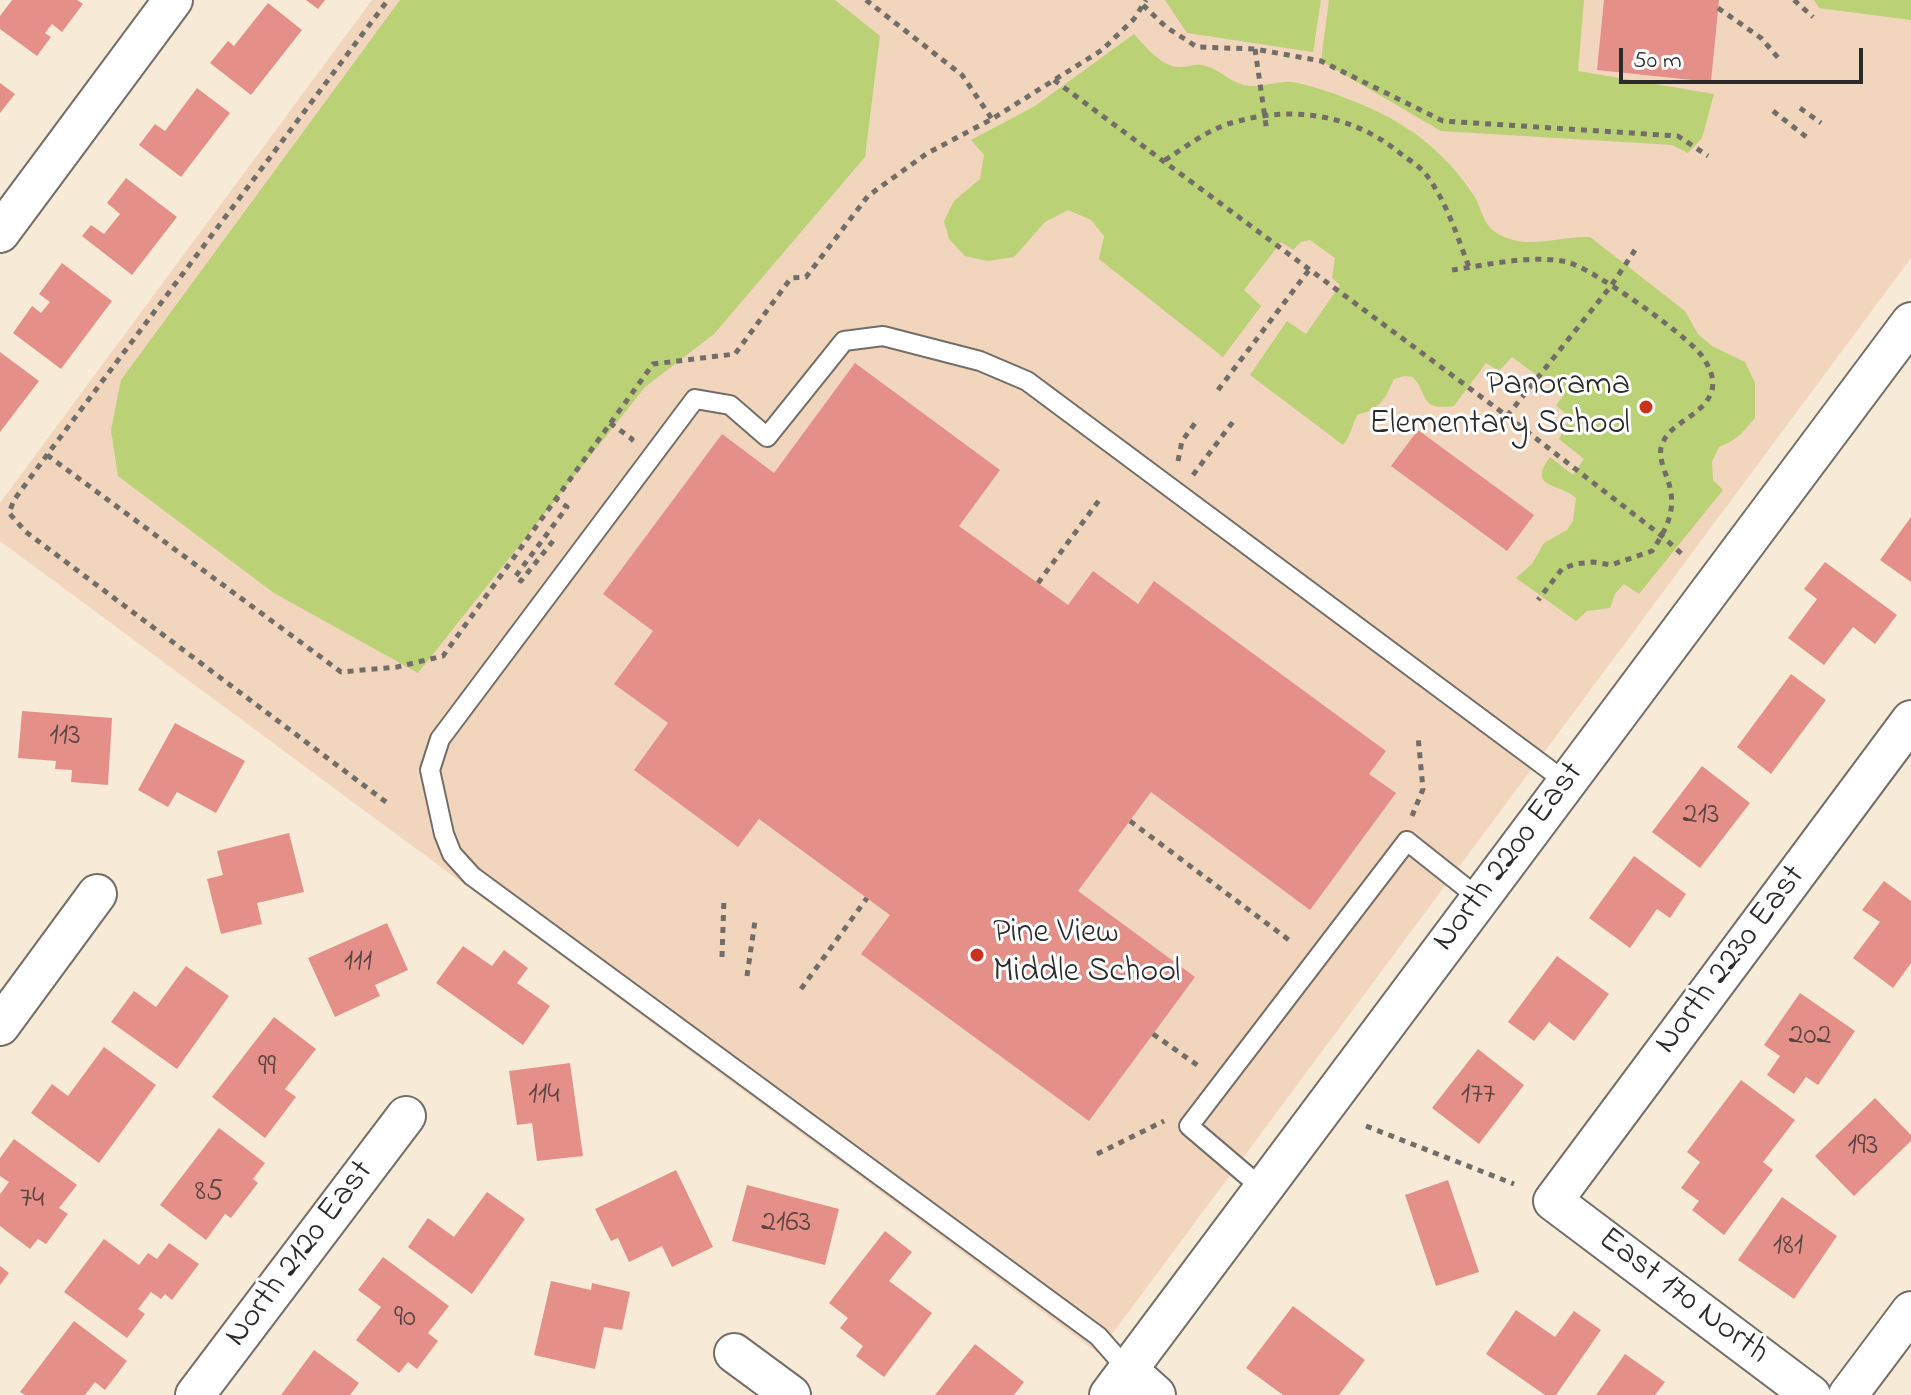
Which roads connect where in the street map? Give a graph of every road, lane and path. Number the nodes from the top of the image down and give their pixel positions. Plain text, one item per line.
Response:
1 (173, 0) edge
2 (388, 0) edge
3 (866, 0) edge
4 (1794, 0) edge
5 (1144, 2) edge
6 (1718, 8) dead end
7 (1813, 17) dead end
8 (1255, 49) junction
9 (1781, 61) dead end
10 (1054, 80) junction
11 (1800, 108) dead end
12 (1773, 111) dead end
13 (1265, 116) junction
14 (992, 119) junction
15 (1821, 123) dead end
16 (1267, 132) dead end
17 (1809, 139) dead end
18 (1708, 156) dead end
19 (1165, 160) junction
20 (0, 233) edge
21 (1635, 250) dead end
22 (1469, 267) junction
23 (1309, 270) junction
24 (1452, 270) dead end
25 (1611, 286) junction
26 (1911, 322) edge
27 (1218, 390) dead end
28 (1507, 416) junction
29 (1235, 419) dead end
30 (1196, 422) dead end
31 (610, 423) junction
32 (632, 439) dead end
33 (47, 455) junction
34 (1176, 466) dead end
35 (1179, 494) junction
36 (556, 499) junction
37 (1100, 499) dead end
38 (560, 532) dead end
39 (1662, 536) junction
40 (1685, 557) dead end
41 (1038, 583) dead end
42 (1538, 600) dead end
43 (1911, 720) edge
44 (1418, 736) dead end
45 (1566, 782) junction
46 (386, 802) dead end
47 (1412, 816) dead end
48 (1130, 821) dead end
49 (97, 894) dead end
50 (724, 898) dead end
51 (867, 898) dead end
52 (1480, 899) junction
53 (755, 921) dead end
54 (1293, 943) dead end
55 (722, 957) dead end
56 (747, 976) dead end
57 (801, 989) dead end
58 (0, 1026) edge
59 (1153, 1034) dead end
60 (1200, 1067) dead end
61 (406, 1116) dead end
62 (1164, 1121) dead end
63 (1366, 1126) dead end
64 (1097, 1154) dead end
65 (1514, 1184) dead end
66 (1263, 1189) junction
67 (1553, 1201) joint
68 (1911, 1311) edge
69 (734, 1353) dead end
70 (1118, 1382) edge
71 (195, 1395) edge
72 (791, 1395) edge
73 (1156, 1395) edge
74 (1811, 1395) edge
75 (1848, 1395) edge

1 - 20 street
2 - 33 path
3 - 14 path
4 - 7 path
5 - 8 path
5 - 10 path
6 - 9 path
8 - 13 path
8 - 18 path
10 - 14 path
10 - 19 path
11 - 15 path
12 - 17 path
13 - 16 path
13 - 19 path
13 - 22 path
14 - 31 path
19 - 23 path
21 - 25 path
22 - 24 path
22 - 25 path
23 - 27 path
23 - 28 path
25 - 28 path
25 - 39 path
26 - 45 street, North 2200 East
28 - 39 path
29 - 35 path
30 - 34 path
31 - 32 path
31 - 36 path
33 - 36 path
33 - 46 path
35 - 45 lane
35 - 70 lane
36 - 38 path
37 - 41 path
39 - 40 path
39 - 42 path
43 - 67 street, North 2230 East
44 - 47 path
45 - 52 street, North 2200 East
48 - 54 path
49 - 58 street
50 - 55 path
51 - 57 path
52 - 66 street, North 2200 East
52 - 66 lane
53 - 56 path
59 - 60 path
61 - 71 street, North 2120 East
62 - 64 path
63 - 65 path
66 - 70 street, North 2200 East
67 - 74 street, East 170 North
68 - 75 street
69 - 72 street
70 - 73 street

